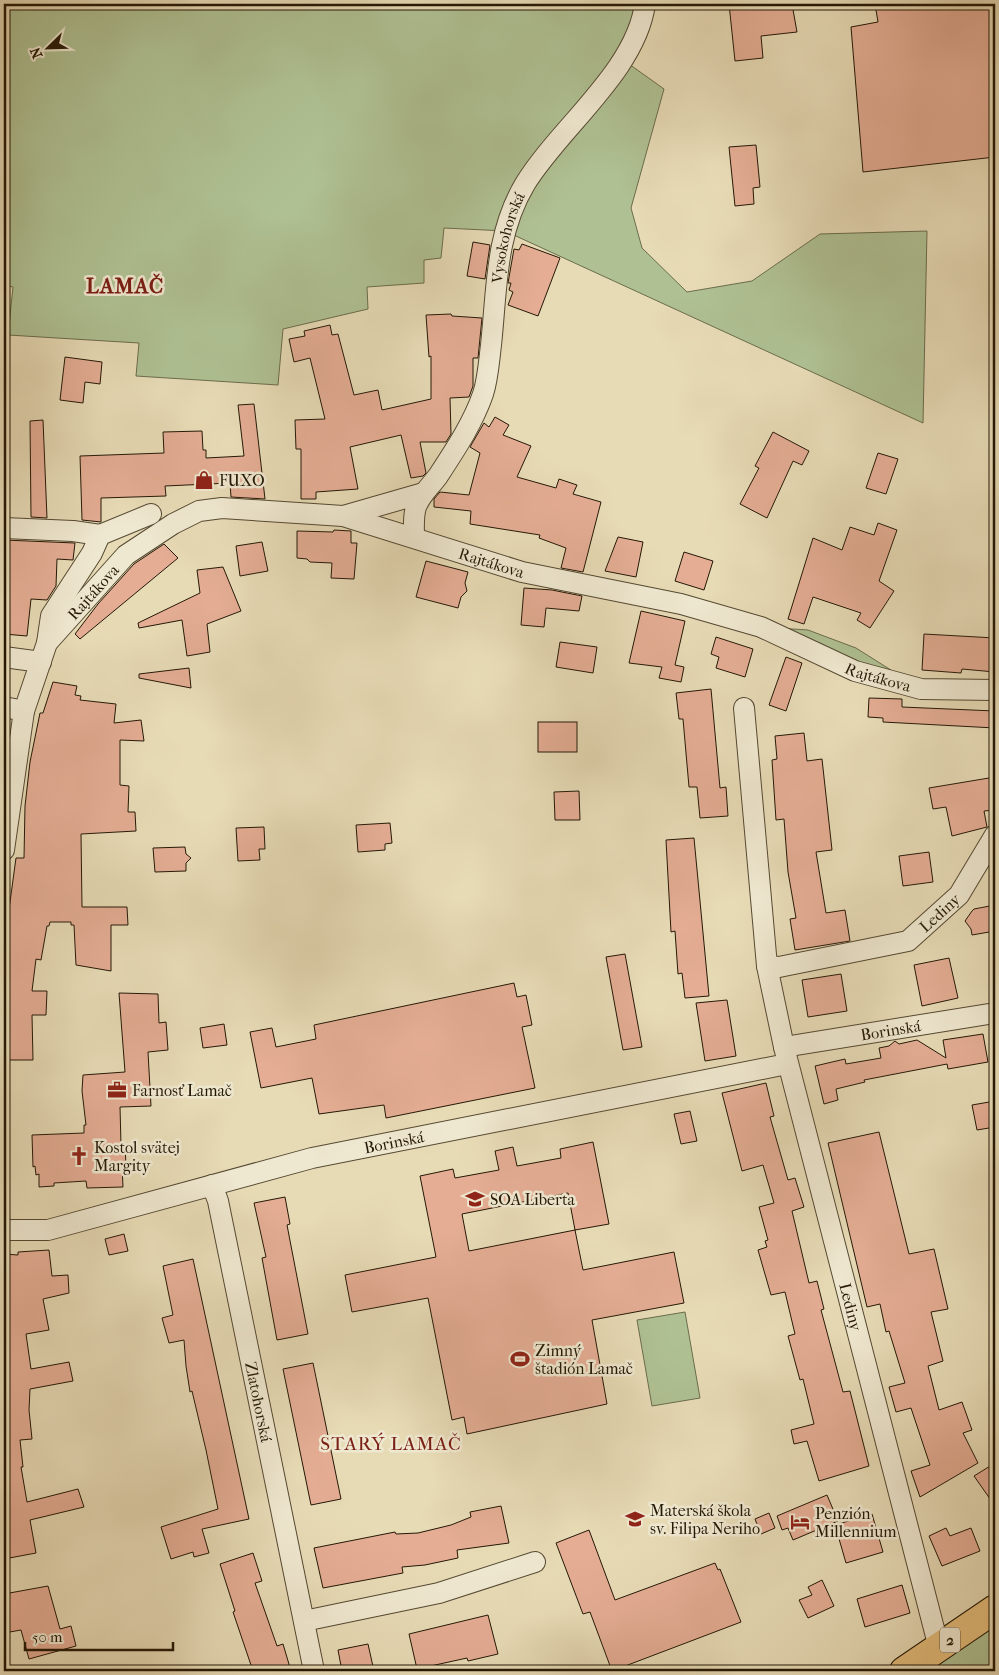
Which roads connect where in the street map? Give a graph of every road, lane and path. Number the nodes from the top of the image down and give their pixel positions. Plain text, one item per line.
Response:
1 (645, 4) edge
2 (423, 493) junction
3 (151, 514) dead end
4 (343, 516) junction
5 (4, 528) edge
6 (100, 535) junction
7 (414, 537) junction
8 (44, 652) junction
9 (4, 658) edge
10 (995, 690) edge
11 (4, 707) edge
12 (744, 708) dead end
13 (24, 710) junction
14 (995, 835) edge
15 (4, 850) edge
16 (767, 966) junction
17 (995, 1013) edge
18 (786, 1056) junction
19 (212, 1185) junction
20 (4, 1230) edge
21 (535, 1562) dead end
22 (995, 1609) edge
23 (304, 1621) junction
24 (939, 1648) junction
25 (314, 1671) edge
26 (904, 1671) edge

1 - 2 street, Vysokohorská
2 - 4 street
2 - 7 street, Vysokohorská
3 - 6 street
4 - 7 street, Rajtákova
4 - 8 street, Rajtákova
5 - 6 street
6 - 8 street
7 - 10 street, Rajtákova
8 - 9 street
8 - 13 street
11 - 13 street
12 - 16 street, Lediny
13 - 15 street
14 - 16 street, Lediny
16 - 18 street, Lediny
17 - 18 street, Borinská
18 - 19 street, Borinská
18 - 24 street, Lediny
19 - 20 street, Borinská
19 - 23 street, Zlatohorská
21 - 23 street
22 - 24 main road, 2
23 - 25 street, Zlatohorská
24 - 26 main road, 2

